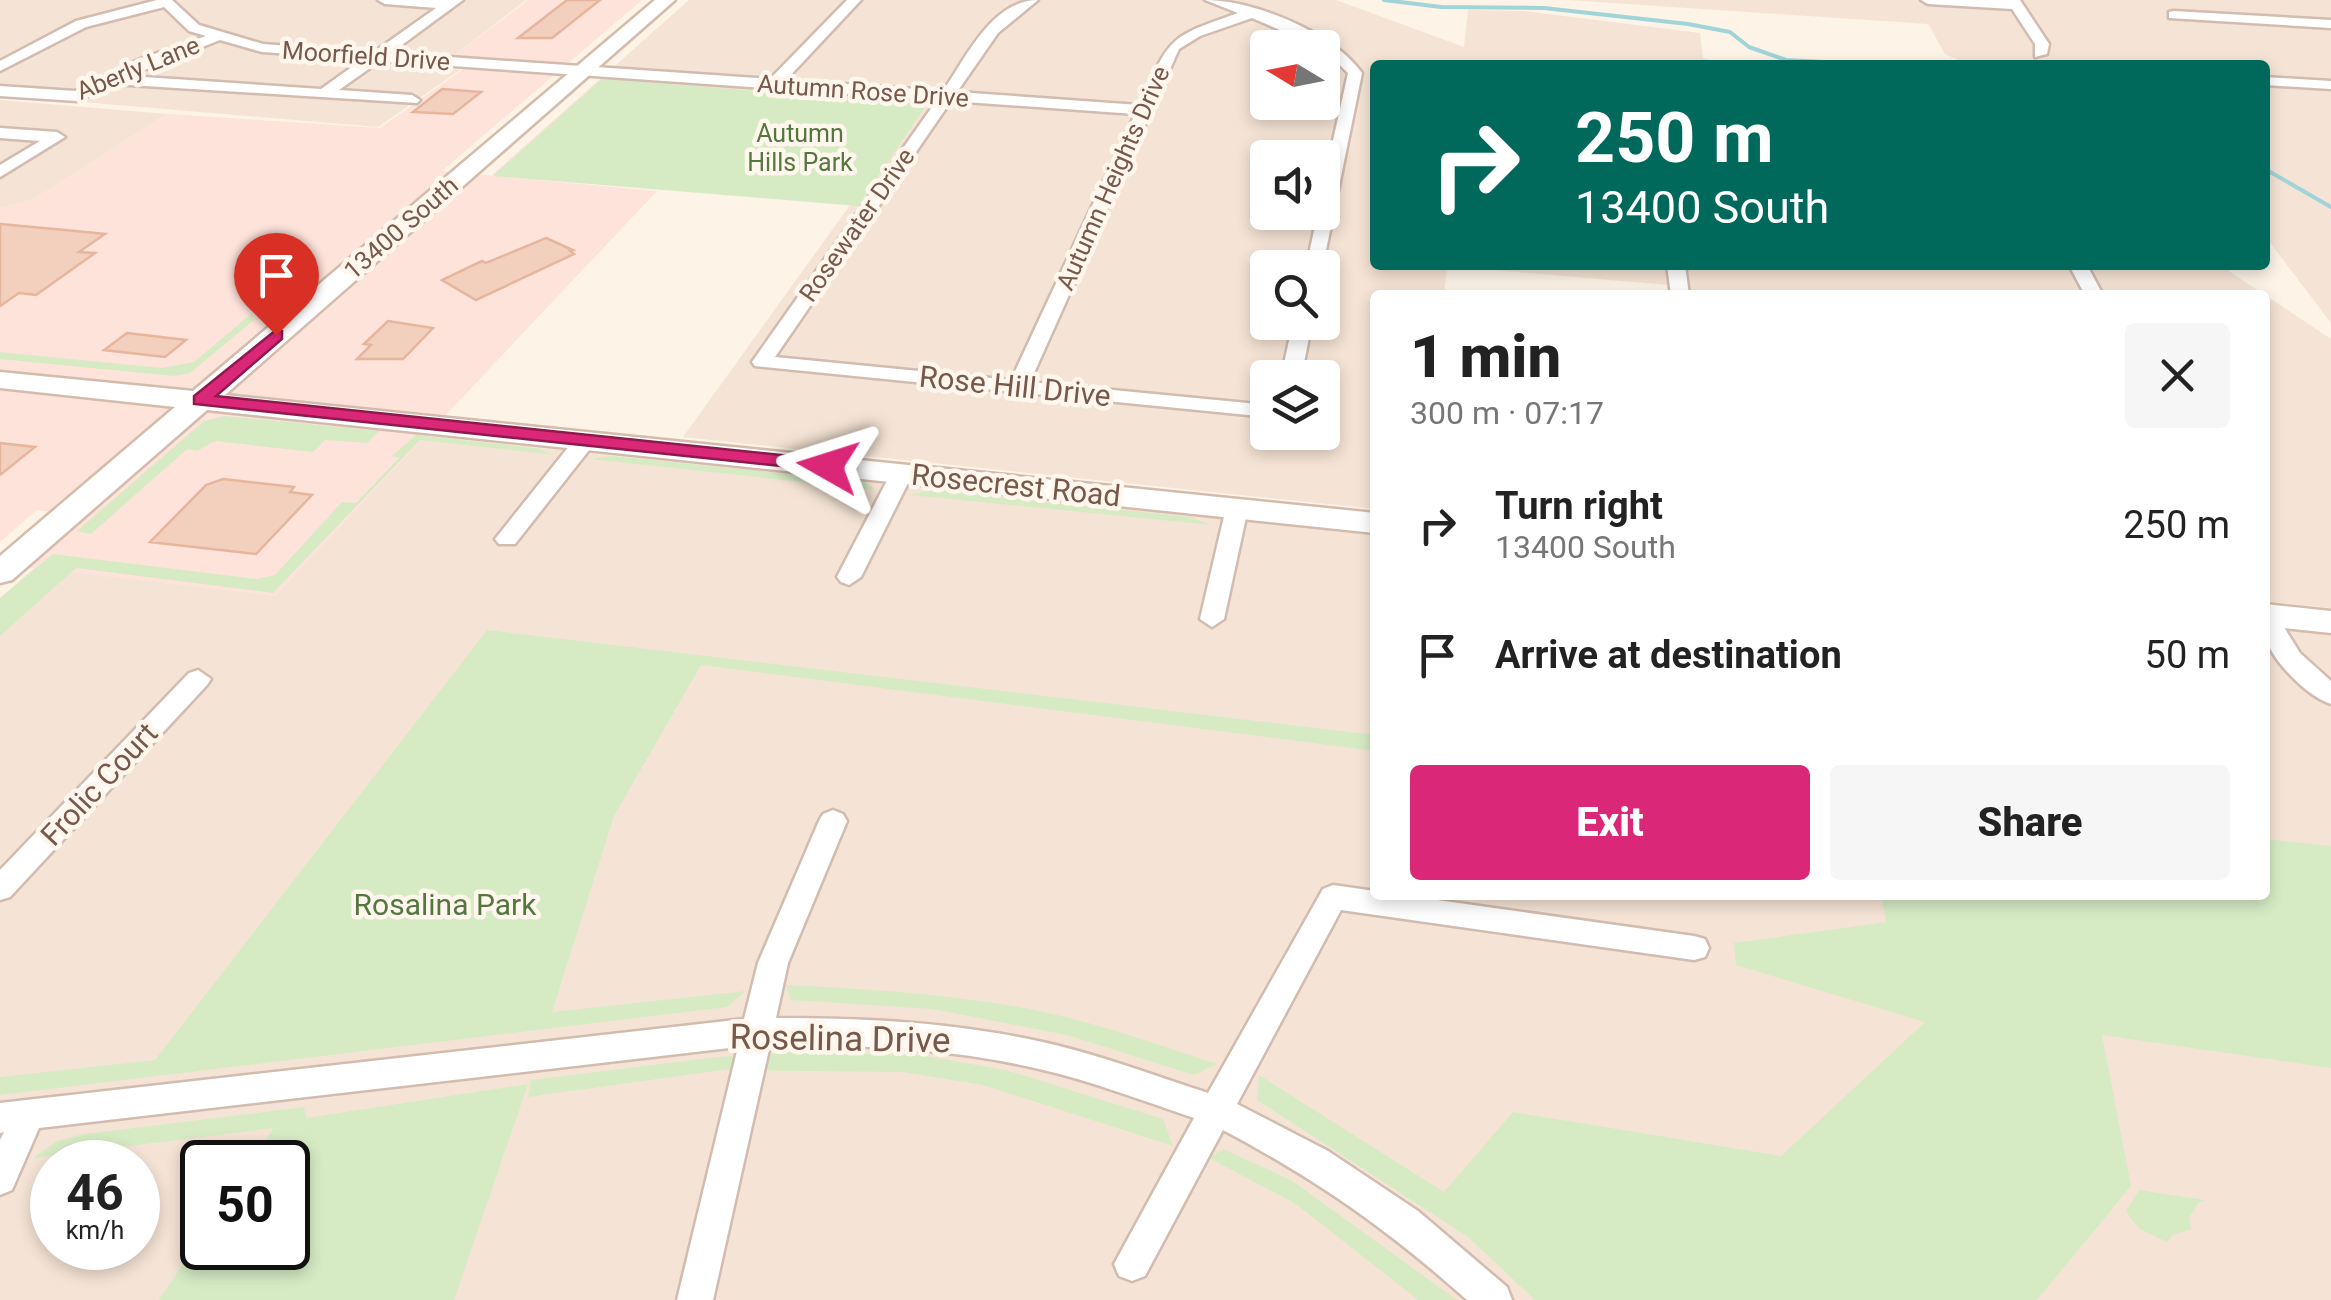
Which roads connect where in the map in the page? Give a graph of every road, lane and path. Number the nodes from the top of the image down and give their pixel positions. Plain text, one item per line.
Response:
1 (385, 0) edge
2 (666, 0) edge
3 (854, 0) edge
4 (1032, 0) edge
5 (1212, 0) edge
6 (1928, 0) edge
7 (165, 1) edge
8 (453, 2) edge
9 (2015, 2) edge
10 (1250, 14) junction
11 (2174, 15) dead end
12 (2331, 24) edge
13 (216, 37) junction
14 (2040, 54) dead end
15 (377, 57) junction
16 (0, 67) edge
17 (582, 72) junction
18 (111, 79) junction
19 (2270, 81) edge
20 (773, 85) junction
21 (2331, 85) edge
22 (0, 91) edge
23 (324, 94) junction
24 (946, 98) junction
25 (412, 100) dead end
26 (1144, 110) junction
27 (0, 133) edge
28 (0, 172) edge
29 (1319, 250) edge
30 (762, 362) joint
31 (0, 380) edge
32 (1018, 386) junction
33 (200, 400) junction
34 (1250, 409) edge
35 (586, 440) junction
36 (902, 473) junction
37 (1237, 508) junction
38 (1370, 521) edge
39 (508, 539) dead end
40 (0, 573) edge
41 (849, 577) dead end
42 (2270, 616) edge
43 (1212, 620) dead end
44 (2331, 622) edge
45 (2270, 624) edge
46 (198, 680) dead end
47 (2331, 695) edge
48 (833, 821) dead end
49 (0, 889) edge
50 (1694, 948) dead end
51 (758, 1031) junction
52 (1216, 1110) junction
53 (14, 1117) edge
54 (0, 1178) edge
55 (1132, 1264) dead end
56 (694, 1300) edge
57 (1494, 1300) edge

1 - 8 street
2 - 17 main road, 13400 South
3 - 20 street
4 - 24 street, Rosewater Drive
5 - 10 street
6 - 9 street
7 - 13 street, Moorfield Drive
7 - 16 street
8 - 15 street
9 - 14 street
10 - 26 street, Autumn Heights Drive
10 - 29 street
11 - 12 street
13 - 15 street, Moorfield Drive
13 - 18 street, Aberly Lane
15 - 17 street, Moorfield Drive
15 - 23 street
17 - 20 street, Autumn Rose Drive
17 - 33 main road, 13400 South
18 - 22 street, Aberly Lane
18 - 23 street
19 - 21 street
20 - 24 street, Autumn Rose Drive
23 - 25 street
24 - 26 street, Autumn Rose Drive
24 - 30 street, Rosewater Drive
26 - 32 street, Autumn Heights Drive
27 - 28 street
30 - 32 street, Rose Hill Drive
31 - 33 main road, Rosecrest Road
32 - 34 street, Rose Hill Drive
33 - 35 main road, Rosecrest Road
33 - 40 main road, 13400 South
35 - 36 main road, Rosecrest Road
35 - 39 street
36 - 37 main road, Rosecrest Road
36 - 41 street
37 - 38 main road, Rosecrest Road
37 - 43 street
42 - 44 main road
45 - 47 street
46 - 49 street, Frolic Court
48 - 51 street
50 - 52 street
51 - 52 street, Roselina Drive
51 - 53 street, Roselina Drive
51 - 56 street
52 - 55 street
52 - 57 street, Roselina Drive
53 - 54 street

